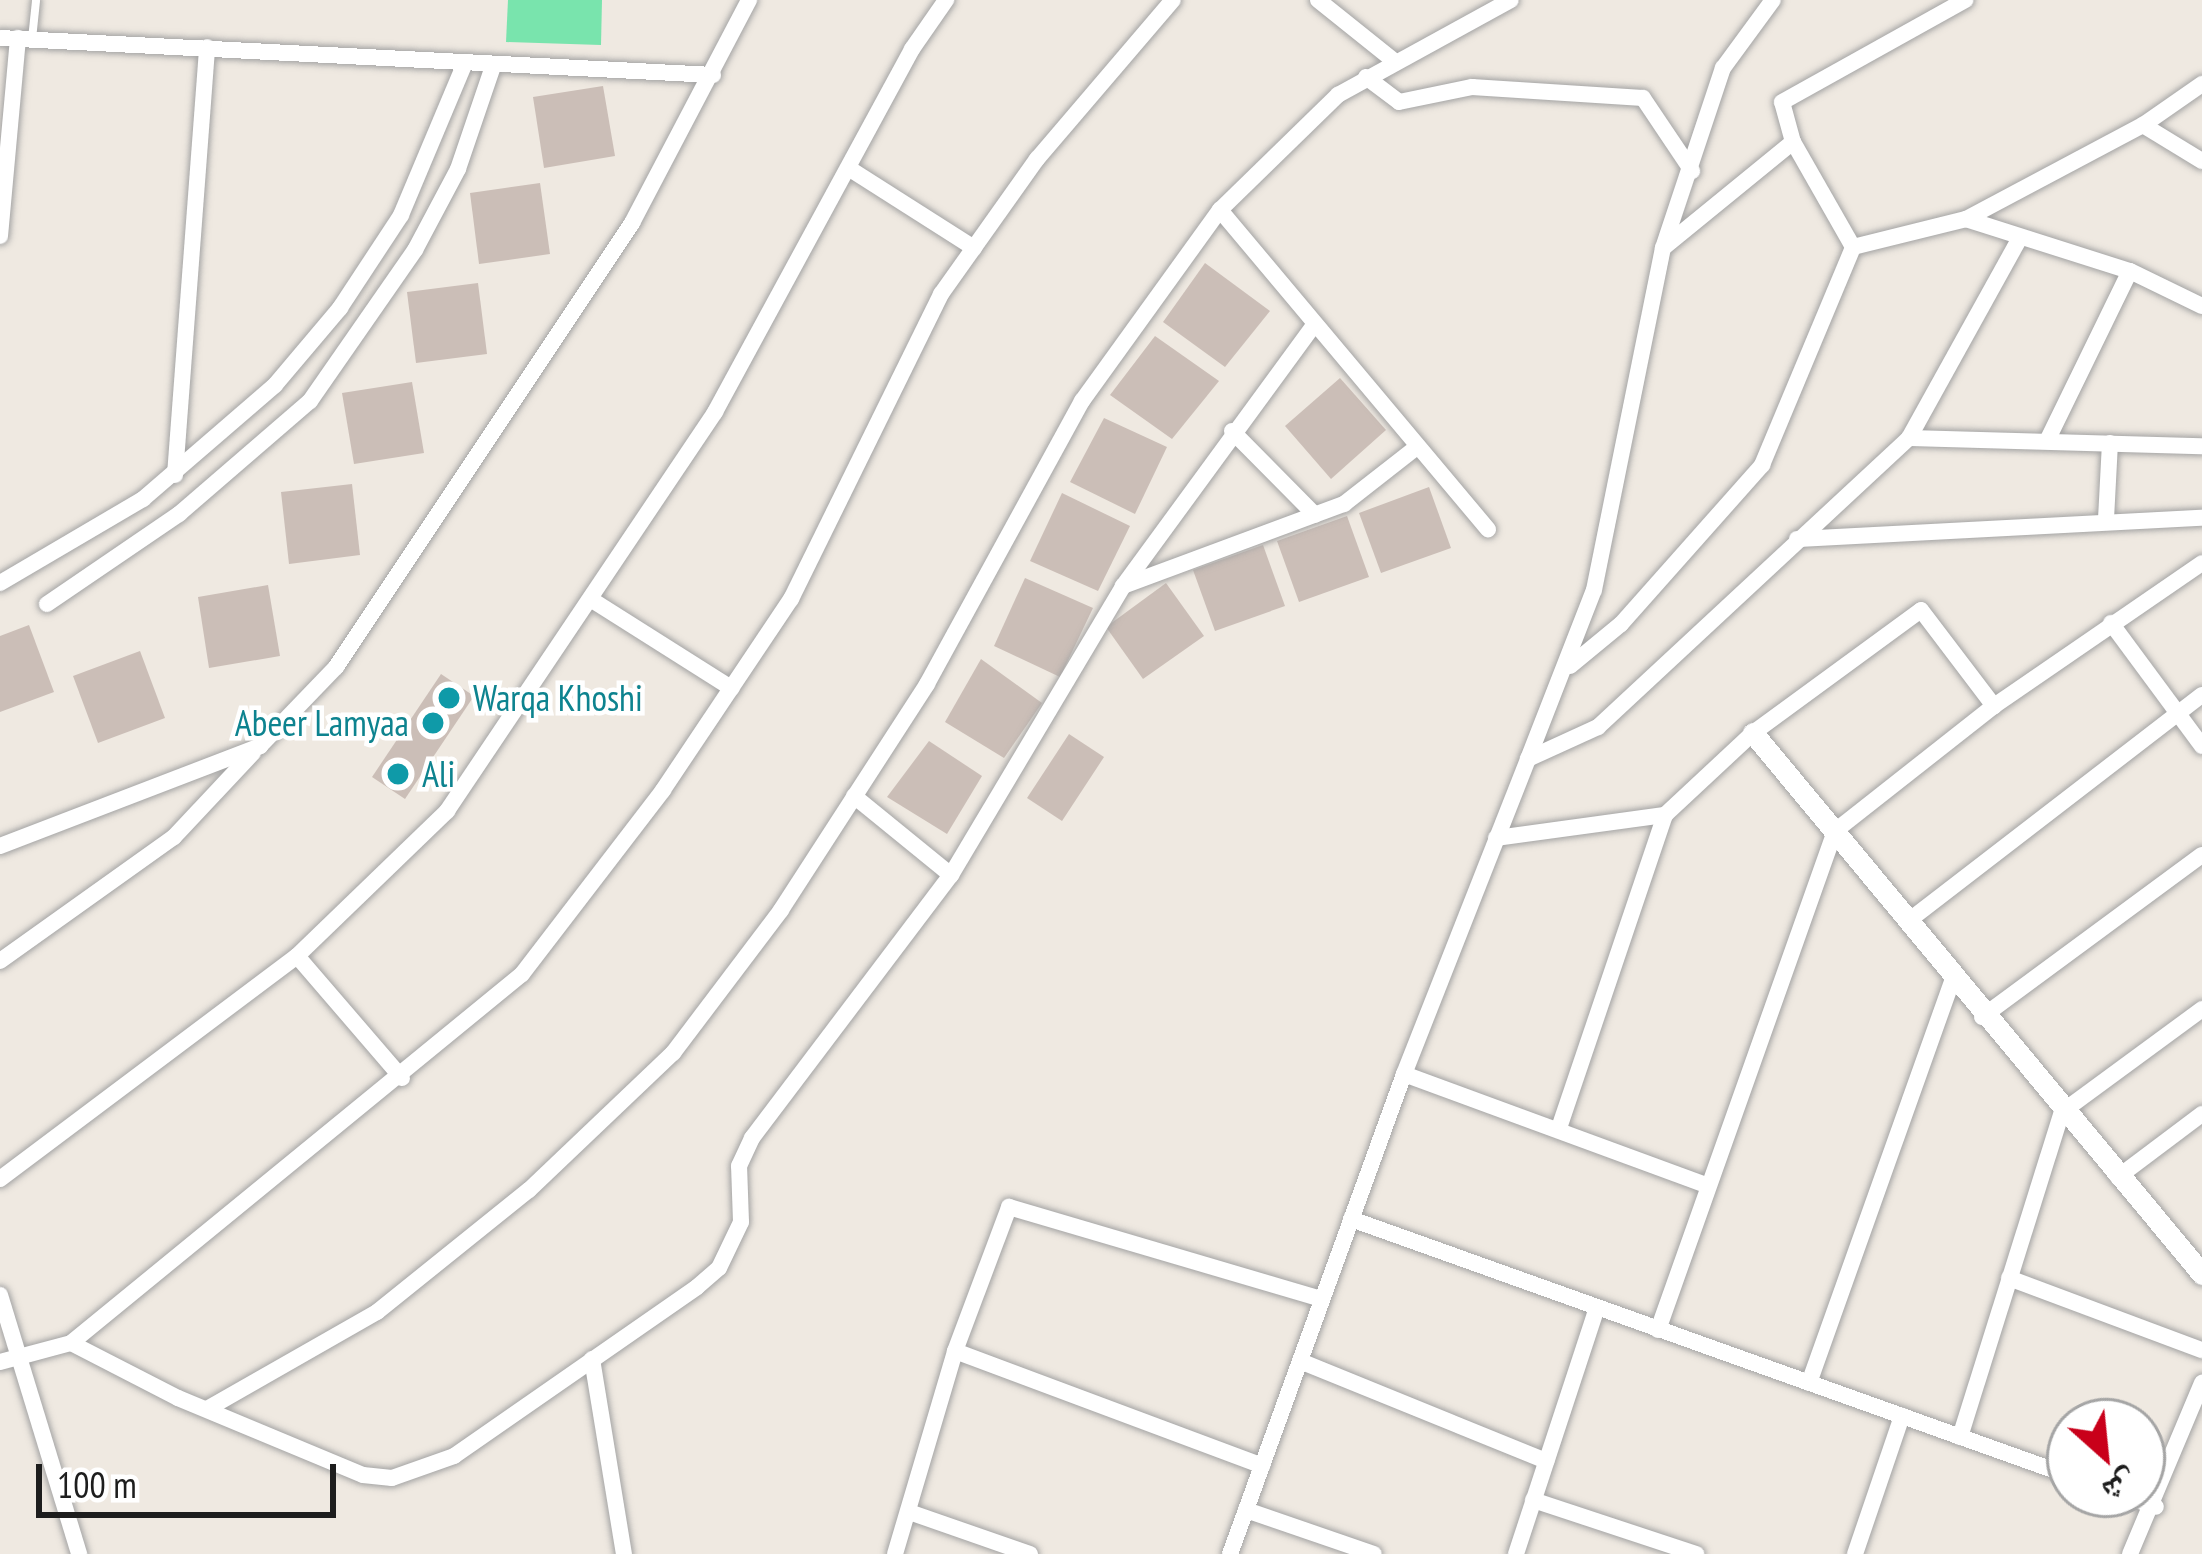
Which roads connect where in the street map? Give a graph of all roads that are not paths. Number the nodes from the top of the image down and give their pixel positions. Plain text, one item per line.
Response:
1 (36, 0) edge
2 (749, 0) edge
3 (946, 0) edge
4 (1173, 0) edge
5 (1318, 0) edge
6 (1511, 0) edge
7 (1773, 0) edge
8 (1965, 0) edge
9 (17, 38) edge
10 (207, 47) junction
11 (1393, 61) junction
12 (464, 64) junction
13 (493, 66) junction
14 (713, 75) junction
15 (1366, 77) junction
16 (2202, 84) edge
17 (2143, 125) junction
18 (1792, 142) junction
19 (2202, 160) edge
20 (850, 169) junction
21 (1692, 171) junction
22 (1220, 211) junction
23 (1966, 219) junction
24 (0, 236) edge
25 (2020, 238) junction
26 (1853, 247) junction
27 (974, 248) junction
28 (1663, 248) junction
29 (2130, 271) junction
30 (2202, 306) edge
31 (1314, 325) junction
32 (1232, 431) junction
33 (1909, 438) junction
34 (2047, 441) junction
35 (2110, 443) junction
36 (2202, 446) edge
37 (1417, 447) junction
38 (175, 475) junction
39 (1315, 514) junction
40 (2106, 518) junction
41 (2202, 518) edge
42 (1488, 529) dead end
43 (1796, 539) junction
44 (2202, 563) edge
45 (0, 583) edge
46 (1123, 586) junction
47 (592, 600) junction
48 (47, 604) dead end
49 (2111, 623) junction
50 (1570, 666) junction
51 (731, 688) junction
52 (2202, 695) edge
53 (1994, 706) junction
54 (2178, 713) junction
55 (1753, 733) junction
56 (260, 746) junction
57 (2202, 746) edge
58 (1528, 759) junction
59 (854, 796) junction
60 (1665, 815) junction
61 (1835, 830) junction
62 (1496, 838) junction
63 (0, 846) edge
64 (2202, 855) edge
65 (951, 875) junction
66 (1907, 922) junction
67 (297, 956) junction
68 (0, 961) edge
69 (1953, 979) junction
70 (2202, 1009) edge
71 (1982, 1017) junction
72 (1404, 1074) junction
73 (402, 1078) junction
74 (2062, 1112) junction
75 (2202, 1114) edge
76 (1559, 1128) junction
77 (2118, 1177) junction
78 (0, 1179) edge
79 (1705, 1185) junction
80 (1352, 1219) junction
81 (2202, 1273) edge
82 (2009, 1278) junction
83 (0, 1295) edge
84 (1322, 1299) junction
85 (1597, 1308) junction
86 (1658, 1330) junction
87 (71, 1342) junction
88 (2202, 1350) edge
89 (955, 1351) junction
90 (22, 1358) junction
91 (592, 1359) junction
92 (0, 1361) edge
93 (1300, 1361) junction
94 (1809, 1383) junction
95 (2202, 1383) edge
96 (207, 1409) junction
97 (1902, 1416) junction
98 (1960, 1437) junction
99 (1546, 1461) junction
100 (1262, 1466) junction
101 (2046, 1467) edge
102 (2166, 1480) edge
103 (1533, 1500) junction
104 (1246, 1510) junction
105 (912, 1513) junction
106 (2150, 1518) edge
107 (80, 1554) edge
108 (624, 1554) edge
109 (896, 1554) edge
110 (1030, 1554) edge
111 (1230, 1554) edge
112 (1374, 1554) edge
113 (1516, 1554) edge
114 (1696, 1554) edge
115 (1855, 1554) edge
116 (2130, 1554) edge

1 - 9 lane
2 - 14 street
3 - 20 street
4 - 27 street
5 - 11 street
6 - 11 street
7 - 21 street
8 - 18 street
9 - 10 street
9 - 24 street
10 - 12 street
10 - 38 street
11 - 15 street
12 - 13 street
12 - 38 street
13 - 14 street
13 - 48 street
14 - 56 street
15 - 21 street
15 - 22 street
16 - 17 street
17 - 19 street
17 - 23 street
18 - 26 street
18 - 28 street
20 - 27 street
20 - 47 street
21 - 28 street
22 - 31 street
22 - 59 street
23 - 25 street
23 - 26 street
25 - 29 street
25 - 33 street
26 - 50 street
27 - 51 street
28 - 50 street
29 - 30 street
29 - 34 street
31 - 32 street
31 - 37 street
32 - 39 street
32 - 46 street
33 - 34 street
33 - 43 street
34 - 35 street
35 - 36 street
35 - 40 street
37 - 39 street
37 - 42 street
38 - 45 street
39 - 46 street
40 - 41 street
40 - 43 street
43 - 58 street
44 - 49 street
46 - 65 street
47 - 51 street
47 - 67 street
49 - 53 street
49 - 54 street
50 - 58 street
51 - 73 street
52 - 54 street
53 - 55 street
53 - 61 street
54 - 57 street
54 - 66 street
55 - 60 street
55 - 61 street
56 - 63 street
56 - 68 street
58 - 62 street
59 - 65 street
59 - 96 street
60 - 62 street
60 - 76 street
61 - 66 street
61 - 79 street
62 - 72 street
64 - 71 street
65 - 91 street
66 - 69 street
67 - 73 street
67 - 78 street
69 - 71 street
69 - 94 street
70 - 74 street
71 - 74 street
72 - 76 street
72 - 80 street
73 - 87 street
74 - 77 street
74 - 82 street
75 - 77 street
76 - 79 street
77 - 81 street
79 - 86 street
80 - 84 street
80 - 85 street
82 - 88 street
82 - 98 street
83 - 90 street
84 - 89 street
84 - 93 street
85 - 86 street
85 - 99 street
86 - 94 street
87 - 90 street
87 - 96 street
89 - 100 street
89 - 105 street
90 - 92 street
90 - 107 street
91 - 96 street
91 - 108 street
93 - 99 street
93 - 100 street
94 - 97 street
95 - 102 street
97 - 98 street
97 - 115 street
98 - 101 street
99 - 103 street
100 - 104 street
103 - 113 street
103 - 114 street
104 - 111 street
104 - 112 street
105 - 109 street
105 - 110 street
106 - 116 street

